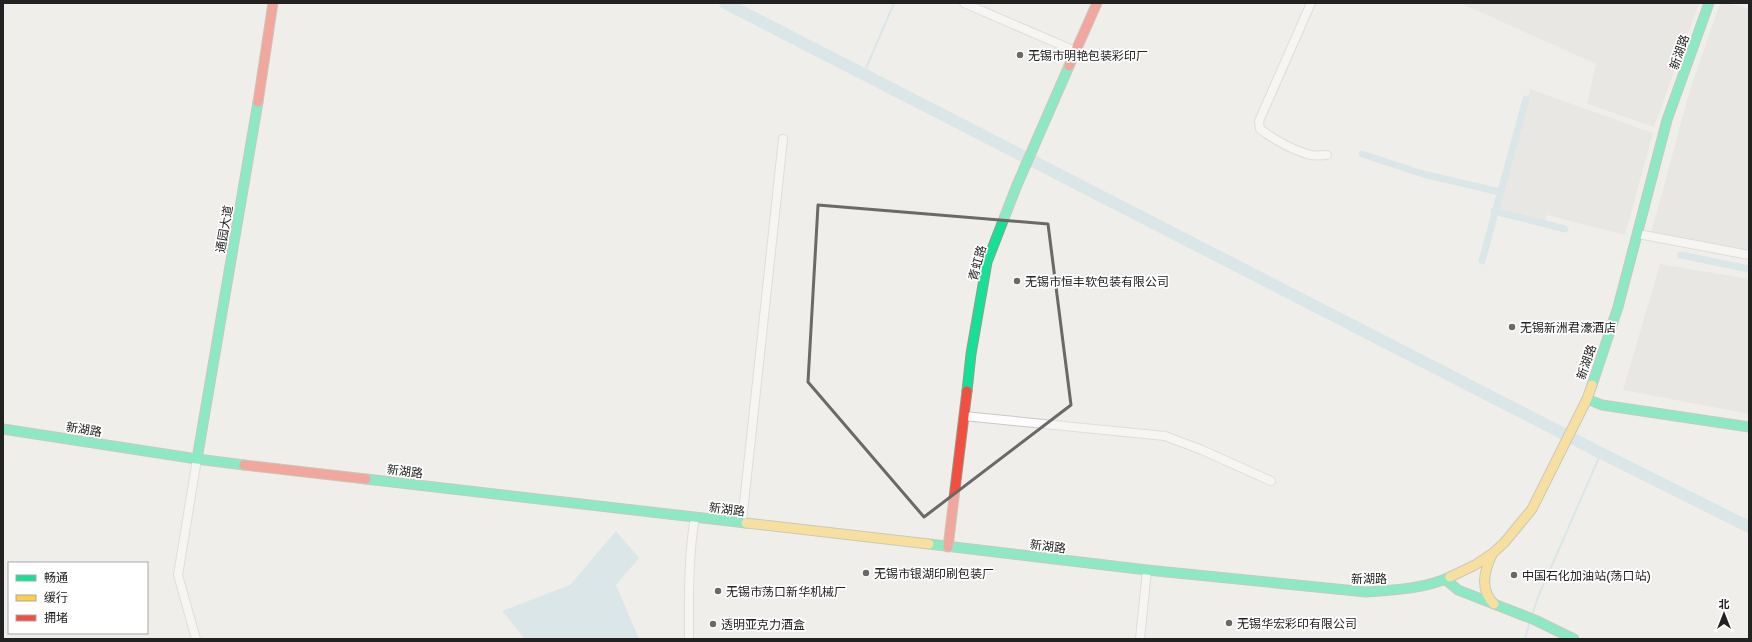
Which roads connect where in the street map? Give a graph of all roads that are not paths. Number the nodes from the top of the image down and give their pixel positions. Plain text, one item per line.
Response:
1 (273, 3) edge
2 (964, 3) edge
3 (1097, 3) edge
4 (1311, 3) edge
5 (1709, 3) edge
6 (1076, 52) junction
7 (783, 139) dead end
8 (1327, 155) dead end
9 (1638, 234) junction
10 (1749, 255) edge
11 (1587, 399) junction
12 (964, 416) junction
13 (1749, 427) edge
14 (3, 429) edge
15 (197, 459) junction
16 (1271, 481) dead end
17 (695, 517) junction
18 (742, 522) junction
19 (948, 547) junction
20 (1493, 553) junction
21 (1147, 570) junction
22 (1445, 579) junction
23 (1496, 605) junction
24 (196, 639) edge
25 (689, 639) edge
26 (1140, 639) edge
27 (1574, 639) edge

1 - 15 main road, 通园大道
2 - 6 street
3 - 6 main road, 青虹路
4 - 8 street
5 - 9 main road, 新湖路
6 - 12 main road, 青虹路
7 - 18 street
9 - 10 street
9 - 11 main road, 新湖路
11 - 13 main road
11 - 20 main road, 新湖路
12 - 16 street
12 - 19 main road, 青虹路
14 - 15 main road, 新湖路
15 - 17 main road, 新湖路
15 - 24 street
17 - 18 main road, 新湖路
17 - 25 street
18 - 19 main road, 新湖路
19 - 21 main road, 新湖路
20 - 22 main road, 新湖路
20 - 23 main road
21 - 22 main road, 新湖路
21 - 26 street
22 - 23 main road
23 - 27 main road

